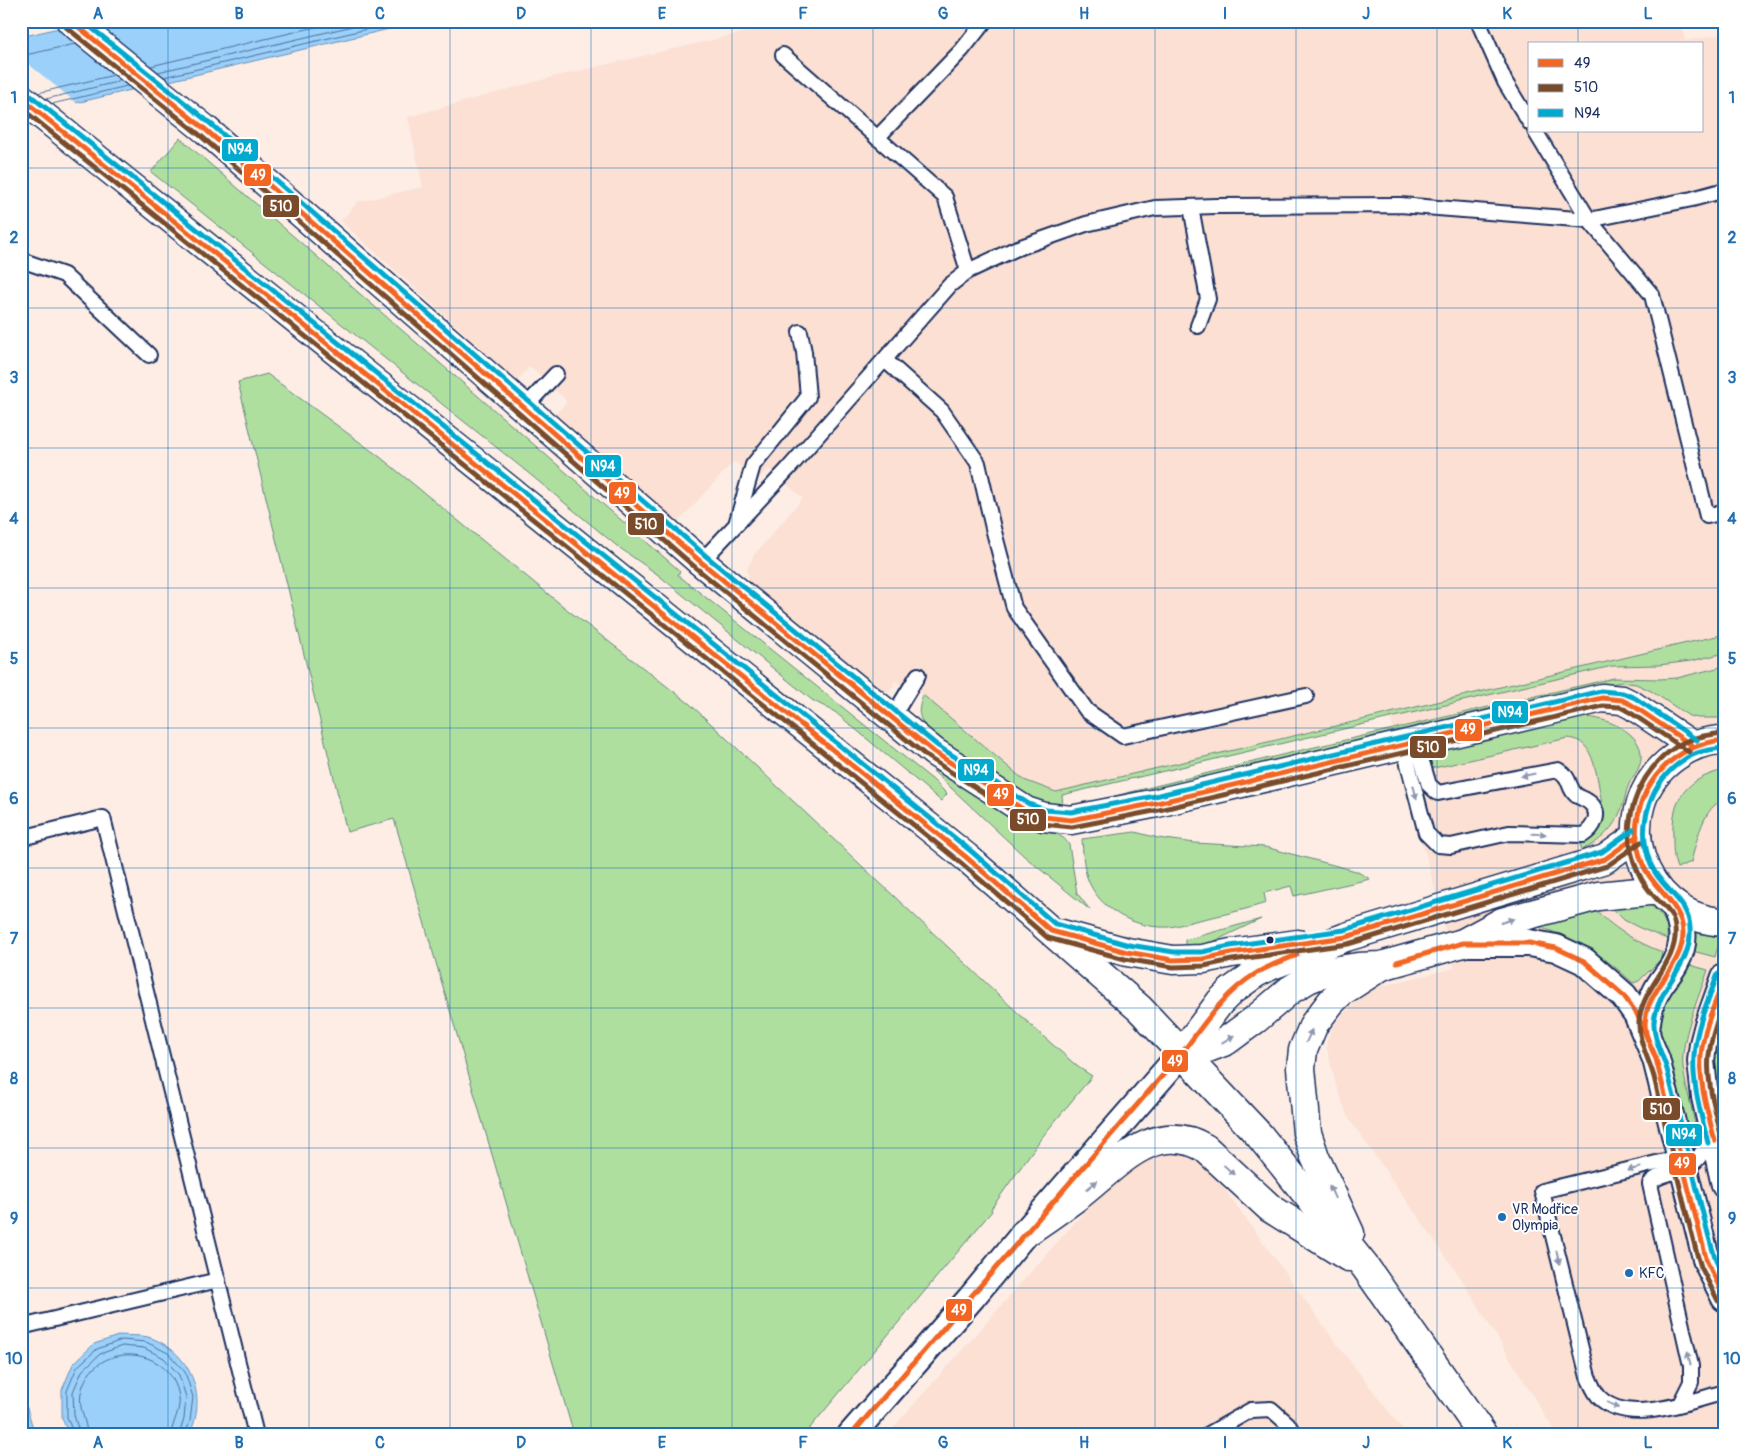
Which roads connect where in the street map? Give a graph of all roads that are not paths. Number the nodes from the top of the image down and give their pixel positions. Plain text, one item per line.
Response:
1 (71, 21) edge
2 (985, 21) edge
3 (1478, 21) edge
4 (783, 55) dead end
5 (21, 98) edge
6 (1528, 120) edge
7 (1536, 132) edge
8 (877, 138) junction
9 (1725, 190) edge
10 (1191, 207) junction
11 (1589, 220) junction
12 (21, 260) edge
13 (968, 270) junction
14 (1198, 326) dead end
15 (800, 332) dead end
16 (149, 355) dead end
17 (885, 360) junction
18 (556, 374) dead end
19 (524, 408) junction
20 (1725, 512) edge
21 (736, 524) junction
22 (700, 562) junction
23 (918, 675) dead end
24 (1306, 696) dead end
25 (892, 718) junction
26 (1725, 740) edge
27 (1410, 743) junction
28 (1693, 746) junction
29 (1637, 836) junction
30 (21, 838) edge
31 (1667, 897) junction
32 (1725, 922) edge
33 (1052, 932) junction
34 (1346, 937) junction
35 (1463, 943) junction
36 (1381, 966) junction
37 (1725, 977) edge
38 (1646, 1033) junction
39 (1182, 1053) junction
40 (1711, 1123) junction
41 (1683, 1163) junction
42 (1725, 1185) edge
43 (1024, 1234) junction
44 (1366, 1268) junction
45 (218, 1280) junction
46 (1725, 1298) edge
47 (21, 1327) edge
48 (1725, 1392) edge
49 (1680, 1404) junction
50 (256, 1435) edge
51 (852, 1435) edge
52 (1207, 1435) edge
53 (1294, 1435) edge
54 (1483, 1435) edge

1 - 19 street
2 - 8 lane
3 - 6 lane
4 - 8 lane
5 - 33 street
7 - 11 lane
8 - 13 lane
9 - 11 lane
10 - 11 lane
10 - 13 lane
10 - 14 lane
11 - 20 lane
12 - 16 lane
13 - 17 lane
15 - 21 lane
17 - 21 lane
17 - 24 lane
18 - 19 lane
19 - 22 street
21 - 22 lane
22 - 25 street
23 - 25 lane
25 - 27 street
26 - 28 street
27 -> 27 lane
27 - 28 street
28 - 29 street
29 - 31 street
29 - 34 street
30 - 45 lane
31 - 32 street
35 -> 31 street
31 - 38 street
33 - 34 street
33 - 39 street
34 - 39 street
35 - 36 street
35 - 38 street
39 -> 36 street
44 -> 36 street
37 - 40 street
38 - 41 street
39 - 43 street
39 - 44 street
40 - 41 lane
40 - 42 street
41 - 46 street
49 -> 41 lane
41 -> 49 lane
43 -> 44 street
43 - 51 street
44 - 54 street
45 - 47 lane
45 - 50 lane
48 - 49 lane
52 - 53 lane

